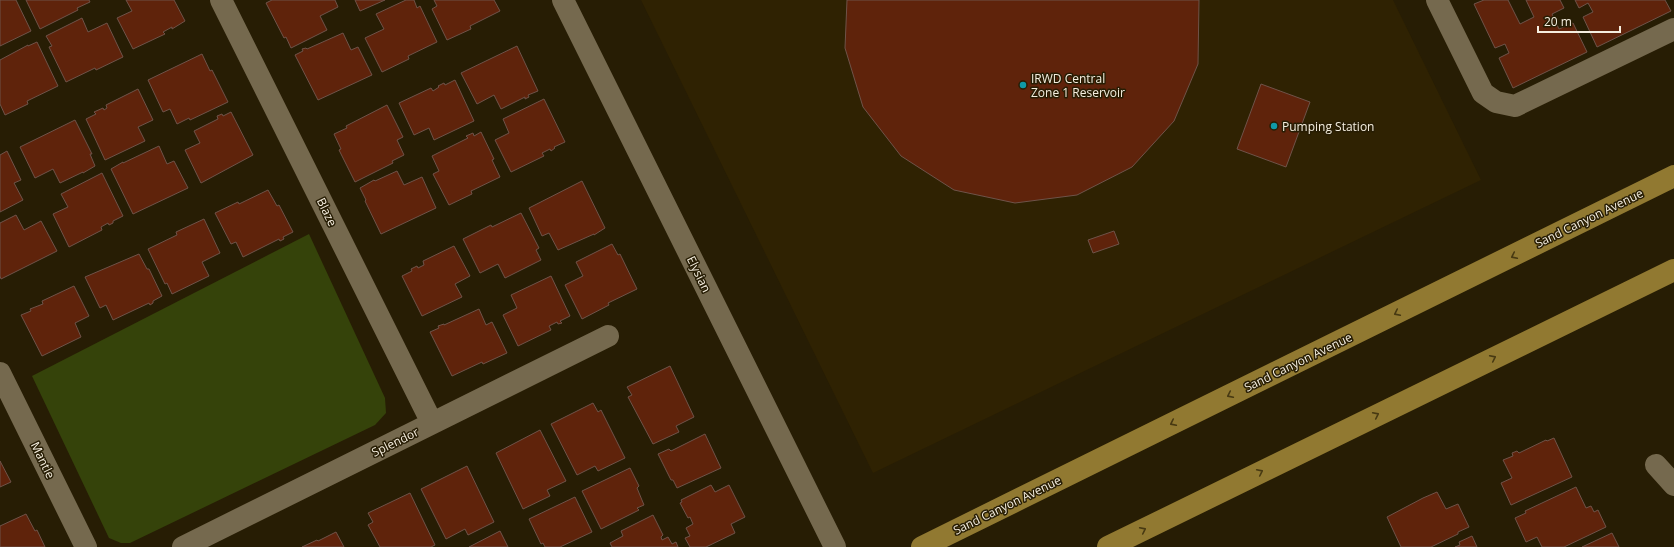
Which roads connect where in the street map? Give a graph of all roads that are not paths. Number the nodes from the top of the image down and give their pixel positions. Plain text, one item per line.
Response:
1 (221, 0) edge
2 (563, 0) edge
3 (1436, 0) edge
4 (1674, 29) edge
5 (1674, 176) edge
6 (1674, 270) edge
7 (608, 336) dead end
8 (0, 373) edge
9 (432, 423) junction
10 (1656, 464) dead end
11 (1674, 485) edge
12 (86, 547) edge
13 (183, 547) edge
14 (835, 547) edge
15 (922, 547) edge
16 (1108, 547) edge

1 - 9 street, Blaze
2 - 14 street, Elysian
3 - 4 street
5 -> 15 main road, Sand Canyon Avenue
16 -> 6 main road
7 - 9 street, Splendor
8 - 12 street, Mantle
9 - 13 street, Splendor
10 - 11 street

